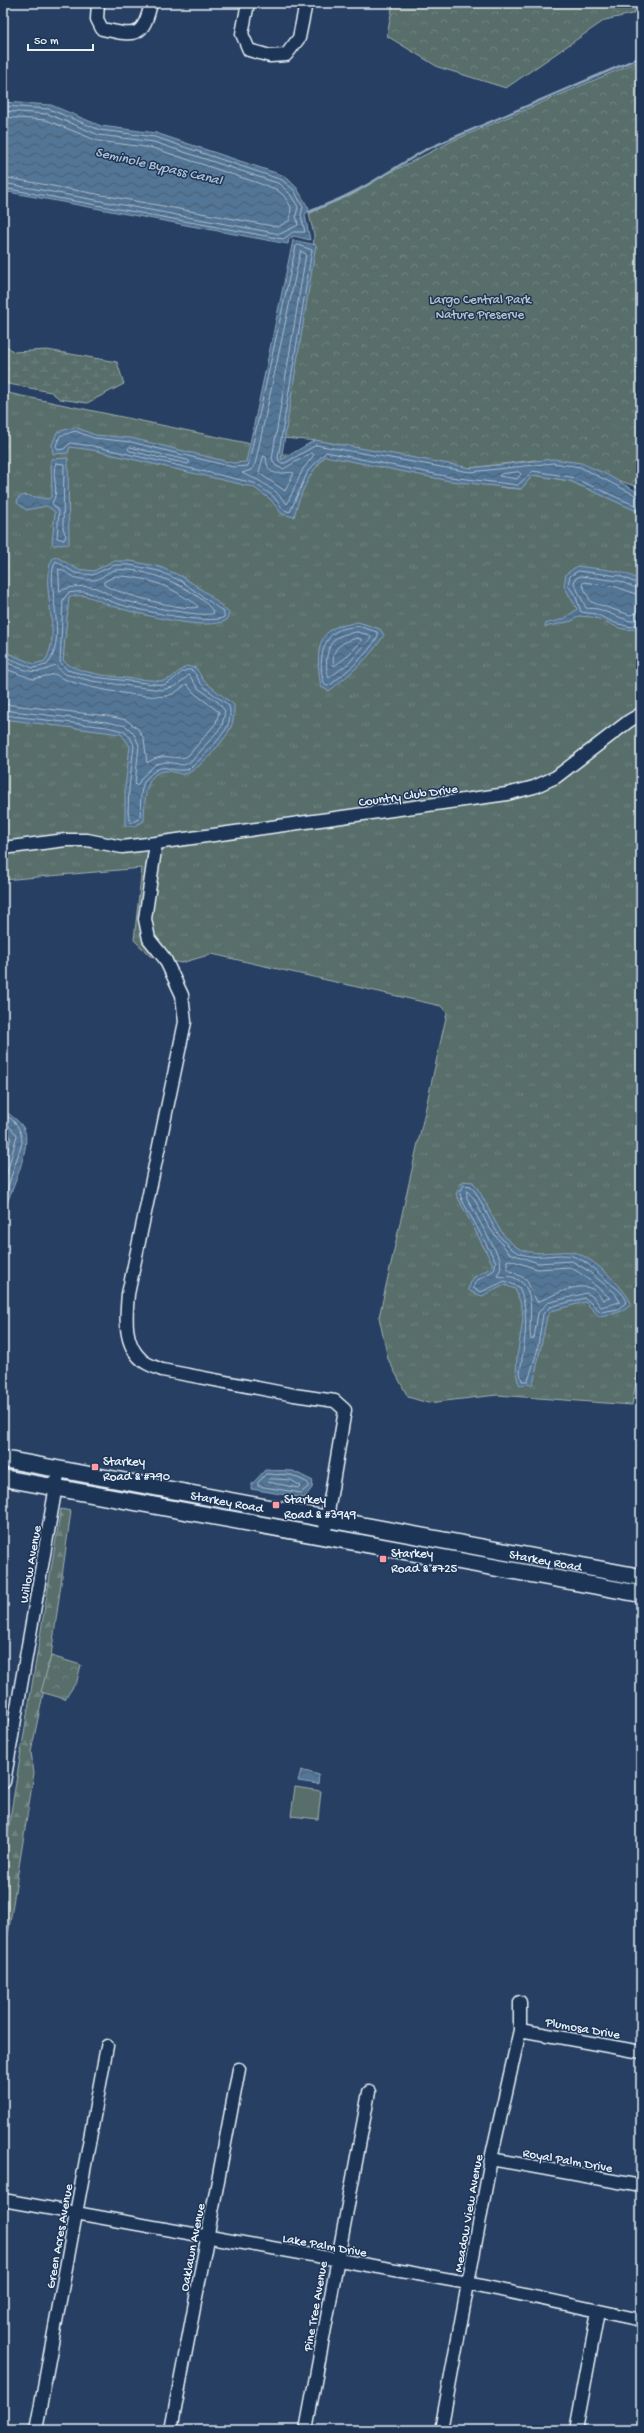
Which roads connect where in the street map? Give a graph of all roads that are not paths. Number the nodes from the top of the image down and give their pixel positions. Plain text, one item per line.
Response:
1 (98, 3) edge
2 (151, 3) edge
3 (248, 3) edge
4 (306, 3) edge
5 (641, 714) edge
6 (156, 843) junction
7 (3, 848) edge
8 (3, 1459) edge
9 (59, 1469) junction
10 (3, 1478) edge
11 (57, 1487) junction
12 (326, 1519) junction
13 (324, 1536) junction
14 (641, 1577) edge
15 (641, 1594) edge
16 (3, 1782) edge
17 (520, 2002) dead end
18 (520, 2030) junction
19 (107, 2046) dead end
20 (641, 2052) edge
21 (238, 2069) dead end
22 (369, 2092) dead end
23 (491, 2159) junction
24 (641, 2186) edge
25 (3, 2200) edge
26 (77, 2214) junction
27 (208, 2237) junction
28 (337, 2261) junction
29 (468, 2283) junction
30 (598, 2312) junction
31 (641, 2320) edge
32 (36, 2430) edge
33 (171, 2430) edge
34 (306, 2430) edge
35 (441, 2430) edge
36 (576, 2430) edge

1 - 2 street
3 - 4 street
5 - 6 street, Country Club Drive
6 - 7 street, Country Club Drive
6 - 12 street
8 - 9 main road, Starkey Road
9 - 11 street, Willow Avenue
9 - 12 main road, Starkey Road
10 - 11 main road, Starkey Road
11 - 13 main road, Starkey Road
11 - 16 street, Willow Avenue
12 - 13 street
12 - 14 main road, Starkey Road
13 - 15 main road, Starkey Road
17 - 18 street, Meadow View Avenue
18 - 20 street, Plumosa Drive
18 - 23 street, Meadow View Avenue
19 - 26 street, Green Acres Avenue
21 - 27 street, Oaklawn Avenue
22 - 28 street, Pine Tree Avenue
23 - 24 street, Royal Palm Drive
23 - 29 street, Meadow View Avenue
25 - 26 street, Lake Palm Drive
26 - 27 street, Lake Palm Drive
26 - 32 street, Green Acres Avenue
27 - 28 street, Lake Palm Drive
27 - 33 street, Oaklawn Avenue
28 - 29 street, Lake Palm Drive
28 - 34 street, Pine Tree Avenue
29 - 30 street, Lake Palm Drive
29 - 35 street, Meadow View Avenue
30 - 31 street, Lake Palm Drive
30 - 36 street

